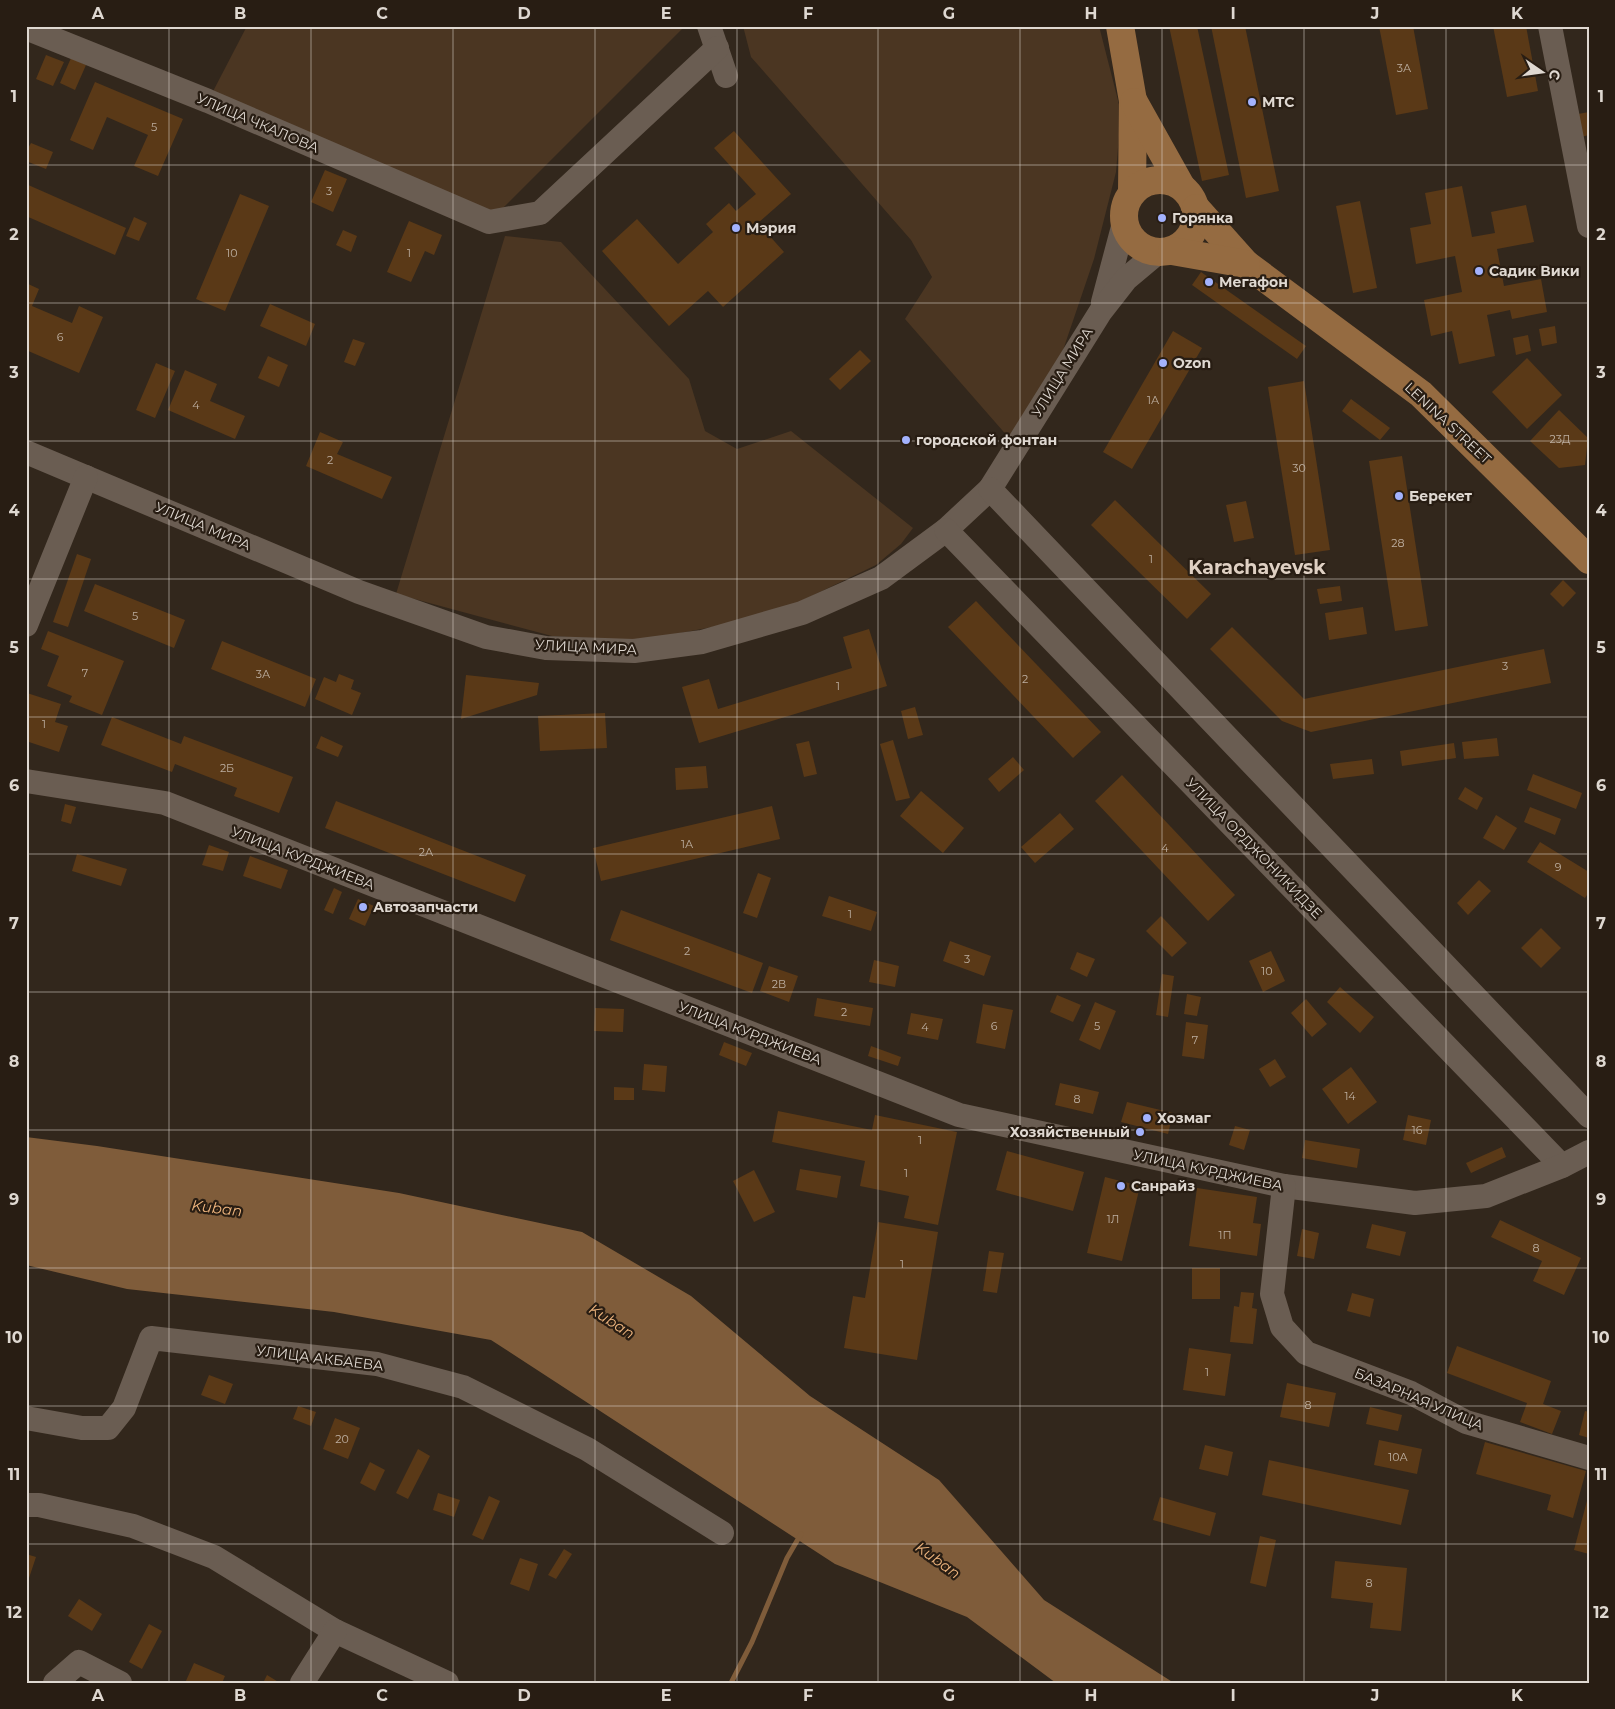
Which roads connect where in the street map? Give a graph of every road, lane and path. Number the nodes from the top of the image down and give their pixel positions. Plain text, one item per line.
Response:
1 (1120, 26) edge
2 (1550, 26) edge
3 (26, 28) edge
4 (713, 37) edge
5 (726, 76) dead end
6 (1133, 101) junction
7 (1132, 192) junction
8 (1188, 197) junction
9 (1124, 223) junction
10 (1589, 226) edge
11 (1164, 252) junction
12 (1246, 264) junction
13 (1100, 311) junction
14 (26, 452) edge
15 (86, 478) junction
16 (990, 489) junction
17 (946, 530) junction
18 (1589, 560) edge
19 (26, 625) edge
20 (26, 781) edge
21 (1589, 1116) edge
22 (1589, 1152) edge
23 (1562, 1166) junction
24 (1284, 1186) junction
25 (26, 1418) edge
26 (1589, 1458) edge
27 (26, 1505) edge
28 (722, 1533) dead end
29 (335, 1630) junction
30 (55, 1683) edge
31 (120, 1683) edge
32 (302, 1683) edge
33 (447, 1683) edge

1 - 6 main road, LENINA STREET
2 - 10 street
3 - 4 street, УЛИЦА ЧКАЛОВА
4 - 5 street
6 - 7 main road, LENINA STREET
6 - 8 main road, LENINA STREET
7 - 8 main road
7 - 9 main road
8 - 11 main road
8 - 12 main road, LENINA STREET
9 - 11 main road
9 - 13 street, УЛИЦА МИРА
11 - 12 main road, LENINA STREET
11 - 13 street, УЛИЦА МИРА
12 - 18 main road, LENINA STREET
13 - 16 street, УЛИЦА МИРА
14 - 15 street, УЛИЦА МИРА
15 - 17 street, УЛИЦА МИРА
15 - 19 street
16 - 17 street, УЛИЦА МИРА
16 - 21 street
17 - 23 street, УЛИЦА ОРДЖОНИКИДЗЕ
20 - 24 street, УЛИЦА КУРДЖИЕВА
22 - 23 street
23 - 24 street, УЛИЦА КУРДЖИЕВА
24 - 26 street, БАЗАРНАЯ УЛИЦА
25 - 28 street, УЛИЦА АКБАЕВА
27 - 29 street
29 - 32 street
29 - 33 street
30 - 31 street

